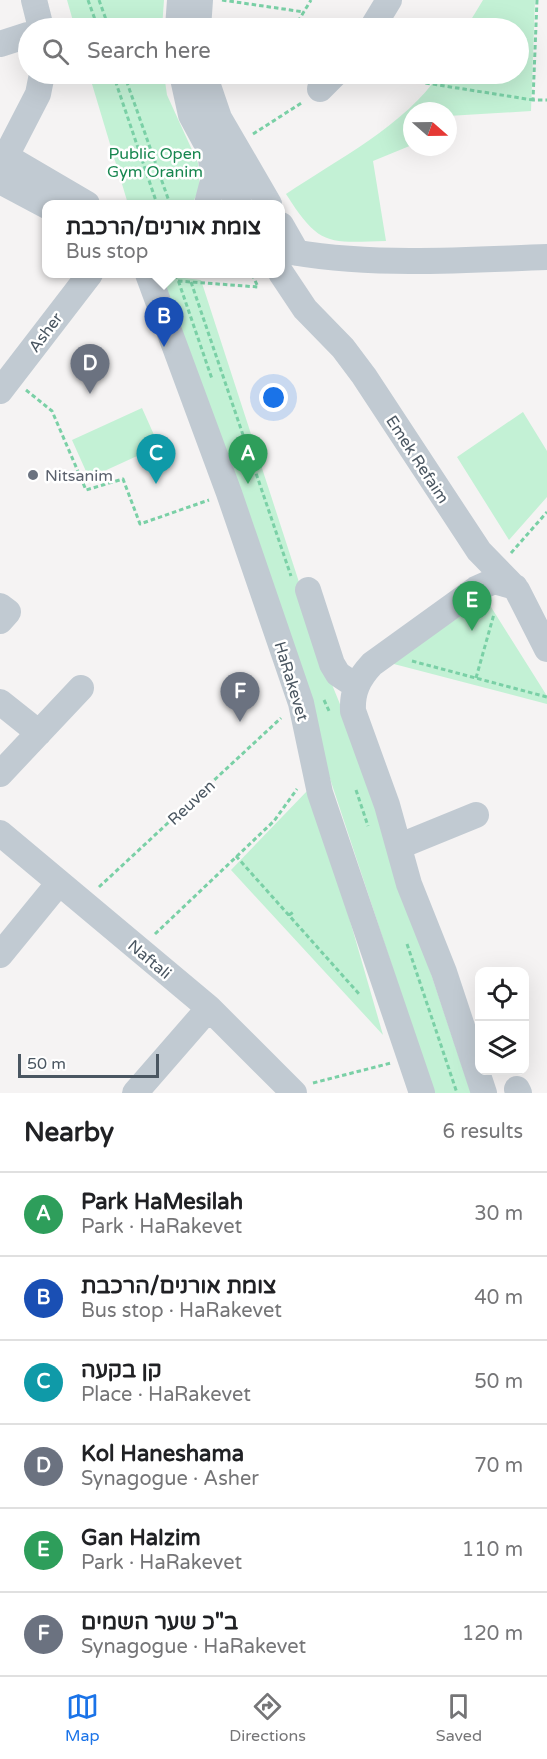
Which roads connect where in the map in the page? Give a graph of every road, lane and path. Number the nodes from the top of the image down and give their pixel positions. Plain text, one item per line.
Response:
1 (34, 0) edge
2 (88, 0) edge
3 (99, 0) edge
4 (180, 0) edge
5 (200, 0) edge
6 (221, 0) edge
7 (310, 0) edge
8 (389, 0) edge
9 (537, 0) edge
10 (304, 12) junction
11 (38, 18) edge
12 (94, 18) edge
13 (105, 18) edge
14 (179, 18) edge
15 (199, 18) edge
16 (300, 18) edge
17 (378, 18) edge
18 (18, 38) edge
19 (0, 44) edge
20 (40, 84) edge
21 (116, 84) edge
22 (128, 84) edge
23 (184, 84) edge
24 (207, 84) edge
25 (324, 84) edge
26 (433, 84) edge
27 (533, 100) junction
28 (547, 100) edge
29 (221, 148) junction
30 (2, 163) edge
31 (79, 200) edge
32 (157, 200) edge
33 (169, 200) edge
34 (208, 200) edge
35 (238, 200) edge
36 (266, 200) edge
37 (42, 201) edge
38 (547, 257) edge
39 (285, 263) edge
40 (285, 266) edge
41 (86, 278) edge
42 (150, 278) edge
43 (177, 278) edge
44 (254, 278) edge
45 (6, 384) edge
46 (229, 493) junction
47 (547, 512) edge
48 (496, 570) junction
49 (515, 587) junction
50 (308, 590) dead end
51 (0, 606) edge
52 (494, 614) dead end
53 (0, 621) edge
54 (547, 649) edge
55 (385, 654) junction
56 (476, 678) junction
57 (356, 686) junction
58 (81, 688) dead end
59 (547, 697) edge
60 (0, 702) edge
61 (301, 703) junction
62 (39, 733) junction
63 (0, 774) edge
64 (301, 783) dead end
65 (476, 815) dead end
66 (0, 833) edge
67 (400, 846) junction
68 (236, 856) junction
69 (58, 884) junction
70 (83, 903) junction
71 (295, 911) dead end
72 (289, 915) junction
73 (156, 933) dead end
74 (0, 956) edge
75 (360, 995) dead end
76 (209, 1008) junction
77 (398, 1061) dead end
78 (303, 1088) edge
79 (135, 1093) edge
80 (422, 1093) edge
81 (484, 1093) edge

1 - 11 street
2 - 12 path
3 - 13 path
4 - 14 street
5 - 15 street
6 - 10 path
7 - 10 path
8 - 17 street
9 - 27 path
10 - 16 path
18 - 19 street
20 - 30 street
21 - 32 path
22 - 33 path
23 - 29 street
24 - 29 street
25 - 29 path
26 - 27 path
27 - 28 path
29 - 34 street
29 - 35 street
29 - 36 street
30 - 31 street
30 - 37 street
38 - 39 street
40 - 48 street, Emek Refaim
41 - 45 street, Asher
42 - 46 street, HaRakevet
43 - 44 path
45 - 46 path
46 - 61 street, HaRakevet
47 - 48 path
48 - 49 street, Emek Refaim
49 - 54 street, Emek Refaim
49 - 55 street
50 - 57 street
51 - 53 street
52 - 56 path
55 - 56 path
55 - 57 street
56 - 59 path
57 - 67 street
58 - 62 street
60 - 62 street
61 - 70 path, Reuven
61 - 80 street, HaRakevet
62 - 63 street
64 - 68 path
65 - 67 street
66 - 69 street, Naftali
67 - 81 street
68 - 72 path
68 - 73 path
69 - 70 street, Naftali
69 - 74 street
70 - 76 street, Naftali
71 - 72 path
72 - 75 path
76 - 78 street, Naftali
76 - 79 street
77 - 78 path

